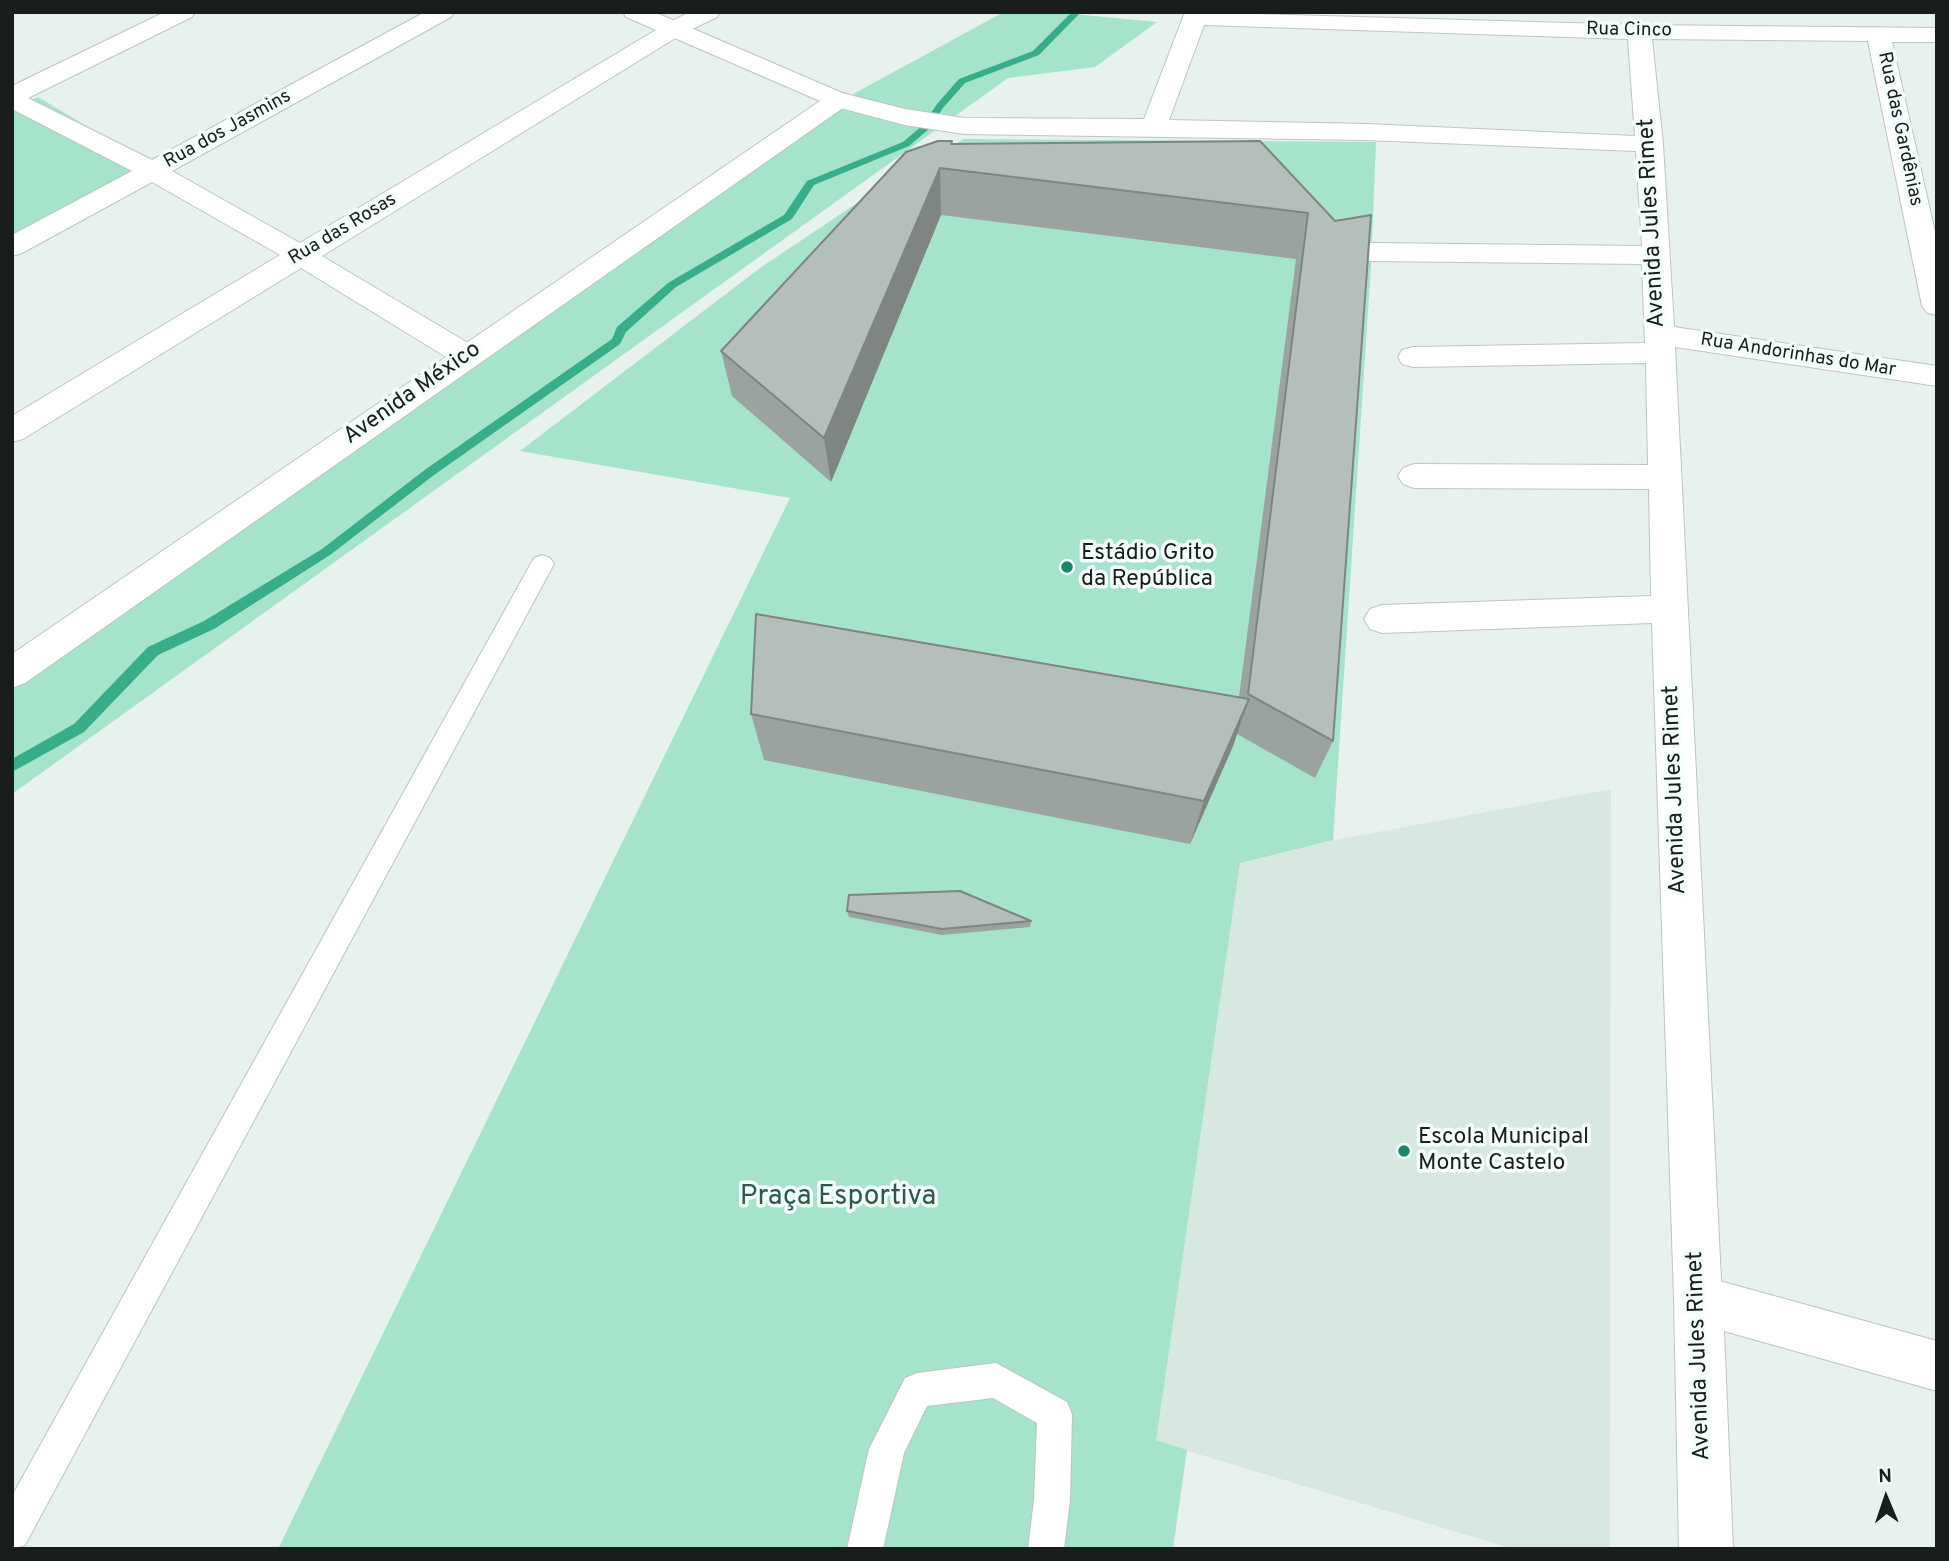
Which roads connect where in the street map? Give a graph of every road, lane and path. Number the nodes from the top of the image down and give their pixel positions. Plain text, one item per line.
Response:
1 (184, 12) edge
2 (443, 12) edge
3 (634, 12) edge
4 (709, 12) edge
5 (1196, 15) edge
6 (1522, 20) edge
7 (1885, 23) edge
8 (674, 29) junction
9 (1639, 32) junction
10 (1937, 35) edge
11 (12, 97) edge
12 (826, 108) junction
13 (1154, 127) junction
14 (1650, 145) junction
15 (153, 171) junction
16 (12, 247) edge
17 (1371, 252) edge
18 (1656, 255) junction
19 (302, 256) junction
20 (1937, 306) edge
21 (1660, 344) junction
22 (467, 356) junction
23 (1413, 357) dead end
24 (1937, 376) edge
25 (12, 431) edge
26 (1415, 477) dead end
27 (1664, 477) junction
28 (542, 564) dead end
29 (1669, 609) junction
30 (1382, 619) dead end
31 (12, 673) edge
32 (1698, 1298) junction
33 (1937, 1366) edge
34 (12, 1532) edge
35 (865, 1549) edge
36 (1046, 1549) edge
37 (1706, 1549) edge

1 - 11 street
2 - 15 street, Rua dos Jasmins
3 - 8 street
4 - 8 street, Rua das Rosas
5 - 6 street, Rua Cinco
5 - 13 street
6 - 9 street, Rua Cinco
7 - 9 street, Rua Cinco
7 - 10 street, Rua Cinco
7 - 20 street, Rua das Gardênias
8 - 12 street
8 - 19 street, Rua das Rosas
9 - 14 street, Avenida Jules Rimet
11 - 15 street
12 - 13 street
12 - 22 street, Avenida México
13 - 14 street
14 - 18 street, Avenida Jules Rimet
15 - 16 street, Rua dos Jasmins
15 - 19 street
17 - 18 street
18 - 21 street, Avenida Jules Rimet
19 - 22 street
19 - 25 street, Rua das Rosas
21 - 23 street, Rua Andorinhas do Mar
21 - 24 street, Rua Andorinhas do Mar
21 - 27 street, Avenida Jules Rimet
22 - 31 street, Avenida México
26 - 27 street
27 - 29 street, Avenida Jules Rimet
28 - 34 lane
29 - 30 street
29 - 32 street, Avenida Jules Rimet
32 - 33 street
32 - 37 street, Avenida Jules Rimet
35 - 36 lane

